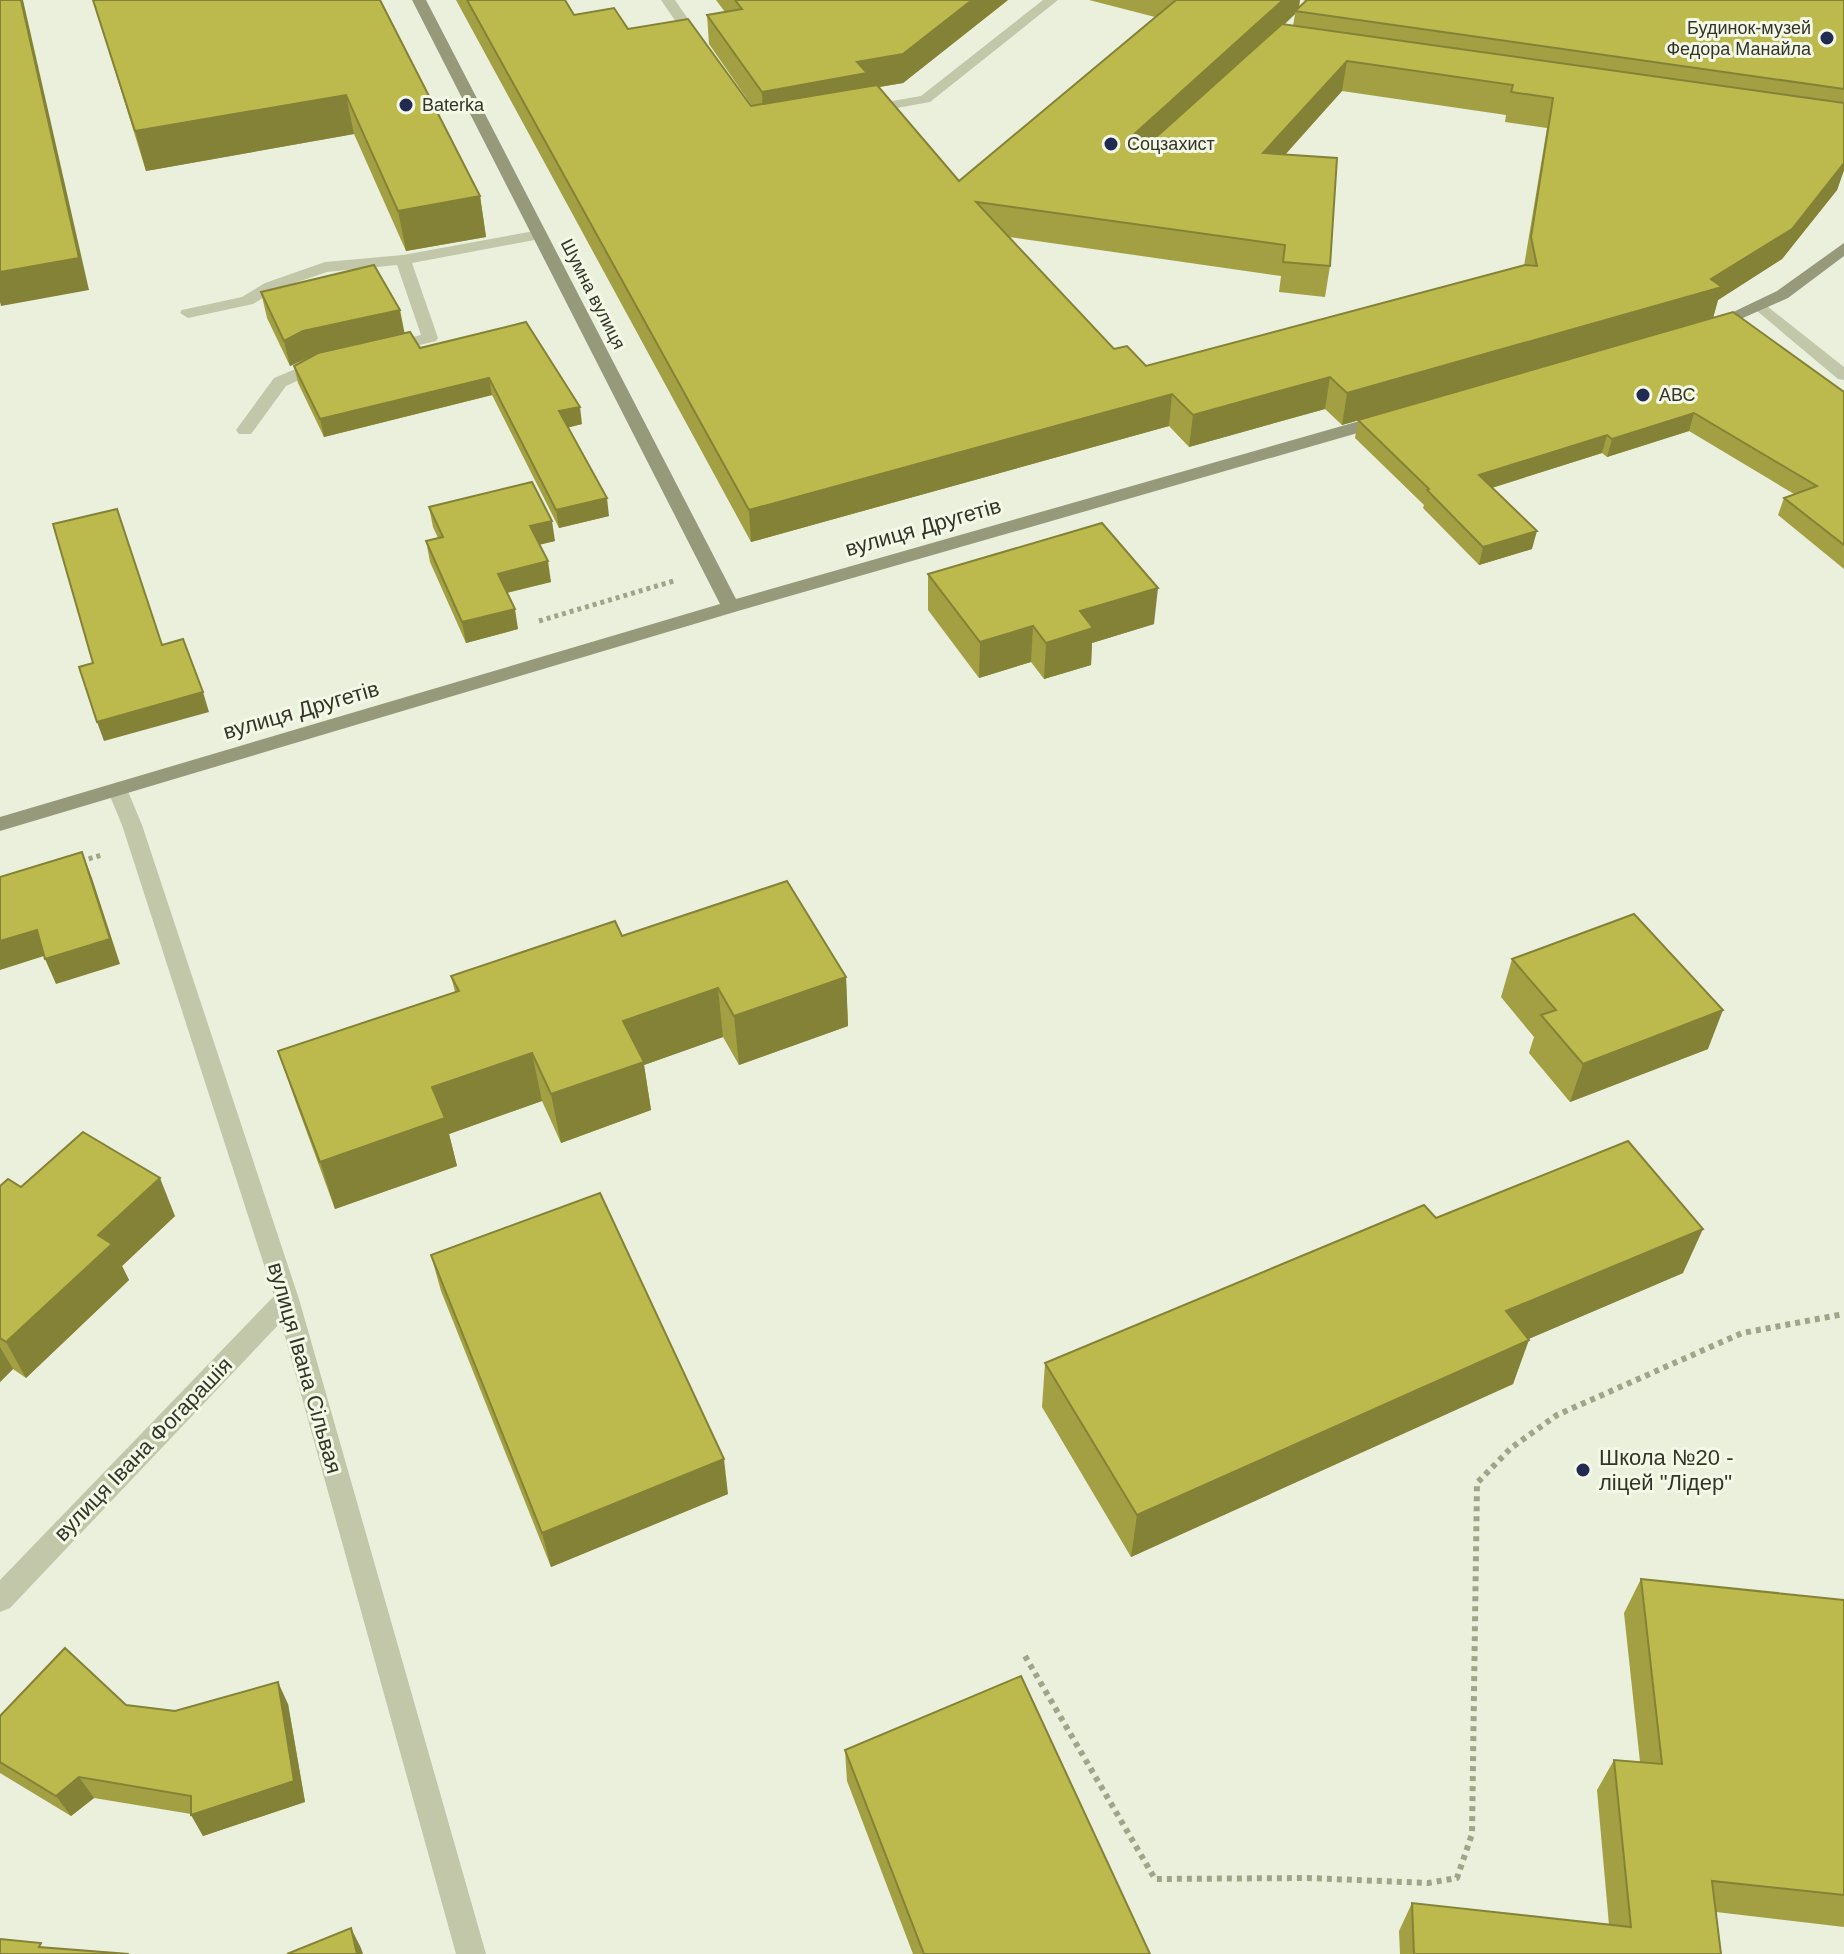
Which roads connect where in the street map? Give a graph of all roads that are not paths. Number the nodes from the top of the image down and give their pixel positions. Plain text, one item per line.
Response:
1 (419, 0) edge
2 (668, 0) edge
3 (1051, 0) edge
4 (704, 52) edge
5 (849, 113) edge
6 (540, 235) junction
7 (1844, 248) edge
8 (403, 260) junction
9 (1763, 308) junction
10 (188, 313) dead end
11 (1698, 332) edge
12 (373, 351) edge
13 (344, 358) edge
14 (1844, 375) edge
15 (1400, 415) edge
16 (245, 430) dead end
17 (731, 607) junction
18 (117, 789) junction
19 (0, 824) edge
20 (287, 1299) junction
21 (0, 1599) edge
22 (471, 1954) edge

1 - 6 main road, Шумна вулиця
2 - 4 street
3 - 5 street
6 - 8 street
6 - 17 main road, Шумна вулиця
7 - 9 main road
8 - 10 street
8 - 12 street
9 - 11 main road
9 - 14 street
13 - 16 street
15 - 17 main road, вулиця Другетів
17 - 18 main road, вулиця Другетів
18 - 19 main road, вулиця Другетів
18 - 20 street, вулиця Івана Сільвая
20 - 21 street, вулиця Івана Фогарашія
20 - 22 street, вулиця Івана Сільвая

